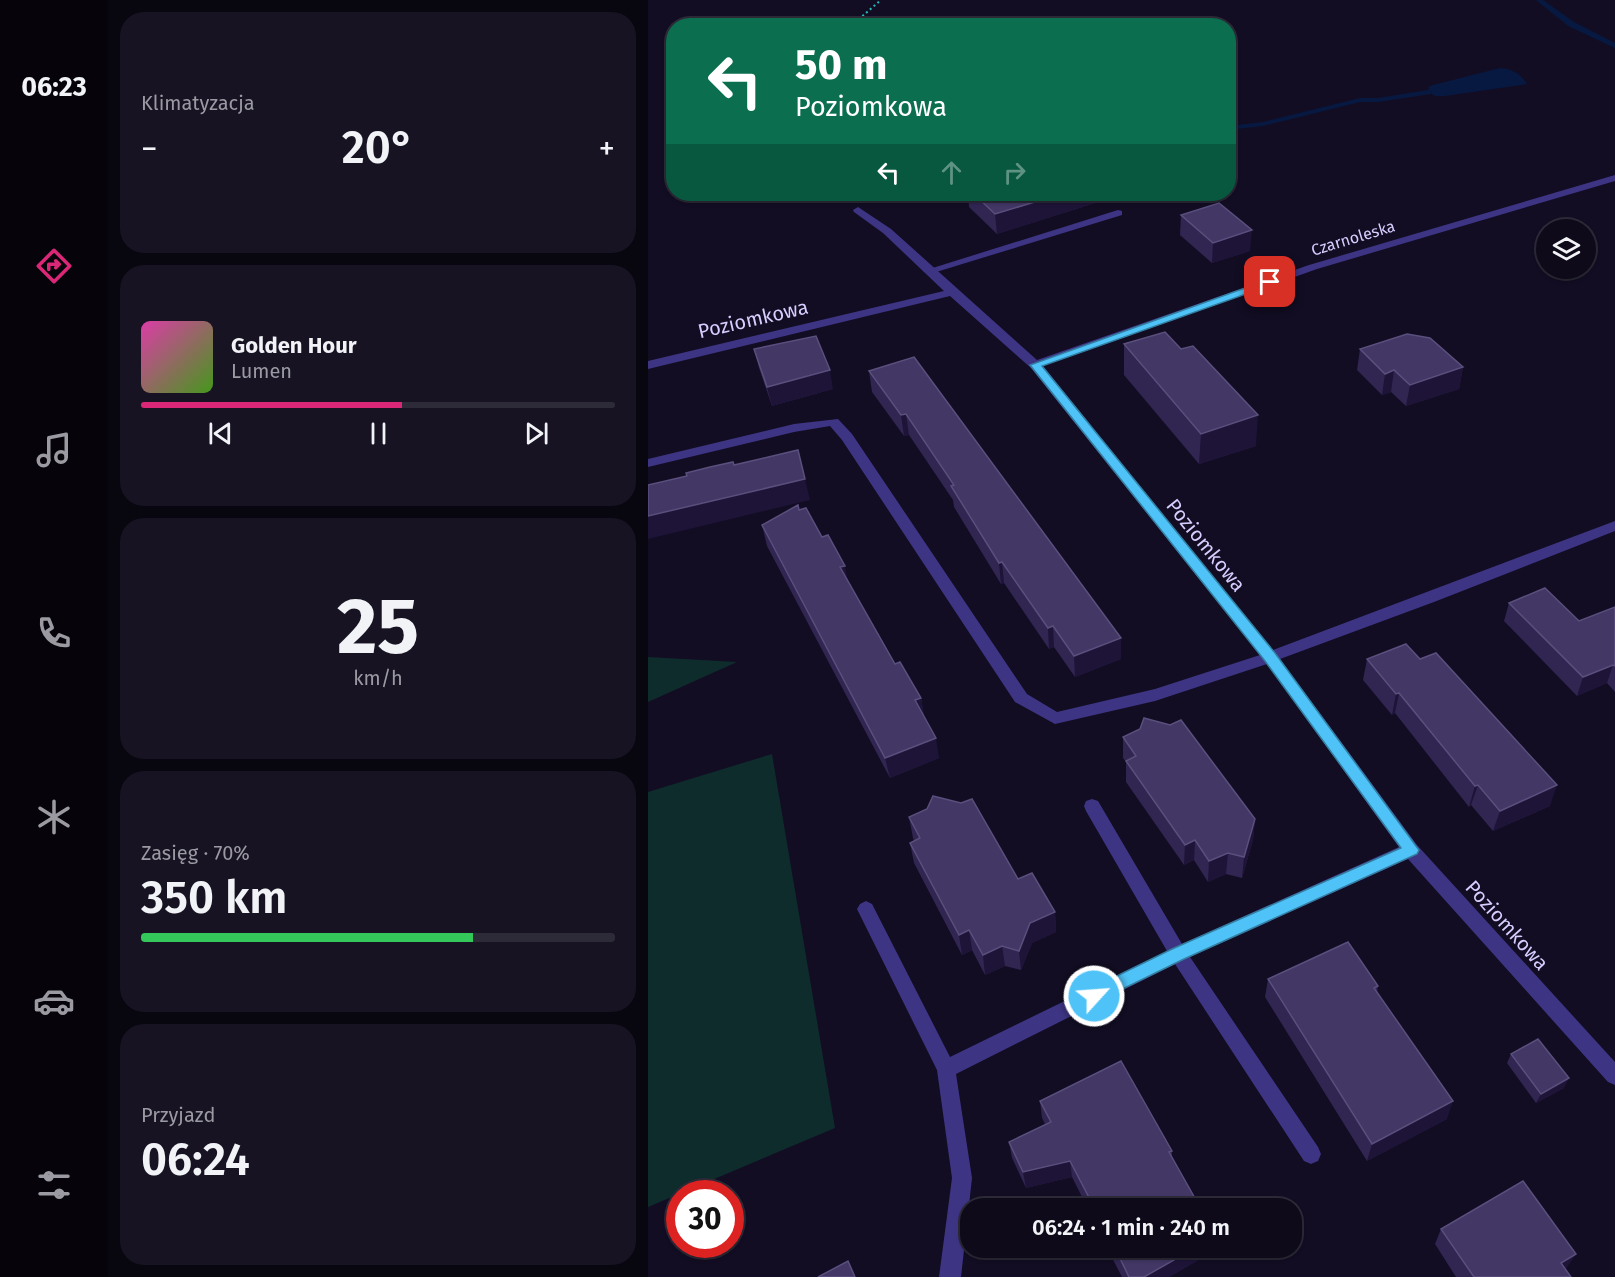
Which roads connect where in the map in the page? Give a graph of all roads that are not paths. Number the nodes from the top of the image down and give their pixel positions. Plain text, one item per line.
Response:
1 (1615, 177) edge
2 (858, 210) dead end
3 (1118, 213) dead end
4 (929, 271) junction
5 (952, 292) junction
6 (648, 364) edge
7 (1035, 365) junction
8 (648, 463) edge
9 (1615, 526) edge
10 (1270, 657) junction
11 (1092, 806) dead end
12 (1411, 850) junction
13 (866, 909) dead end
14 (1178, 954) junction
15 (946, 1069) junction
16 (1615, 1076) edge
17 (1311, 1154) dead end
18 (950, 1277) edge

1 - 7 street, Czarnoleska
2 - 4 street
3 - 4 street
4 - 5 street
5 - 6 street, Poziomkowa
5 - 7 street, Poziomkowa
7 - 10 street, Poziomkowa
8 - 10 street
9 - 10 street
10 - 12 street, Poziomkowa
11 - 14 street
12 - 14 street
12 - 16 street, Poziomkowa
13 - 15 street
14 - 15 street
14 - 17 street
15 - 18 street

